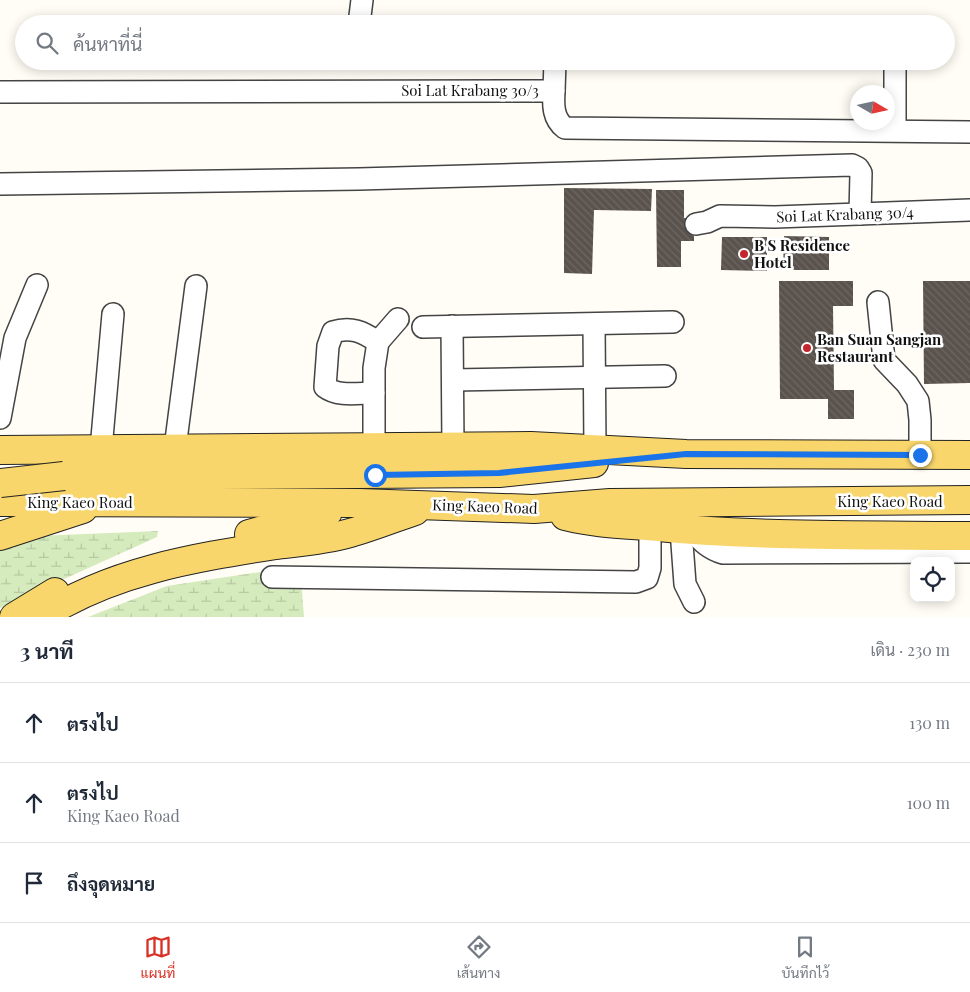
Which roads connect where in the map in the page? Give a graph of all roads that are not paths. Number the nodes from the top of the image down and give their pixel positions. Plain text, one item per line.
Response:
1 (362, 0) edge
2 (360, 15) edge
3 (555, 70) edge
4 (895, 70) edge
5 (895, 85) edge
6 (554, 91) junction
7 (0, 92) edge
8 (850, 130) edge
9 (895, 130) edge
10 (970, 132) edge
11 (0, 184) edge
12 (970, 210) edge
13 (860, 214) junction
14 (696, 224) dead end
15 (37, 285) dead end
16 (196, 286) dead end
17 (878, 302) dead end
18 (113, 314) dead end
19 (398, 319) dead end
20 (673, 322) dead end
21 (594, 324) junction
22 (452, 326) junction
23 (423, 327) dead end
24 (378, 342) junction
25 (665, 376) dead end
26 (594, 377) junction
27 (453, 380) junction
28 (374, 393) junction
29 (1, 407) edge
30 (374, 447) junction
31 (453, 447) junction
32 (175, 448) junction
33 (9, 449) edge
34 (101, 449) junction
35 (596, 450) junction
36 (686, 454) junction
37 (920, 455) junction
38 (970, 455) edge
39 (5, 496) edge
40 (970, 500) edge
41 (106, 502) junction
42 (360, 503) junction
43 (433, 505) junction
44 (534, 509) junction
45 (650, 527) junction
46 (687, 530) junction
47 (0, 536) edge
48 (970, 536) edge
49 (970, 552) edge
50 (272, 577) dead end
51 (694, 602) dead end
52 (14, 617) edge
53 (41, 617) edge

1 - 2 street
3 - 6 street
4 - 5 street
6 - 7 street, Soi Lat Krabang 30/3
6 - 8 street, Soi Lat Krabang 30/3
9 - 10 street, Soi Lat Krabang 30/3
11 - 13 street
12 - 13 street, Soi Lat Krabang 30/4
13 - 14 street, Soi Lat Krabang 30/4
15 - 29 street
16 - 32 street
17 - 37 street
18 - 34 street
19 - 24 street
20 - 21 street
21 - 22 street
21 - 26 street
22 - 23 street
22 - 27 street
24 - 28 street
24 - 28 street
25 - 26 street
26 - 27 street
26 - 35 street
27 - 31 street
28 - 30 street
30 - 31 main road
30 - 32 main road
31 - 35 main road
32 - 34 main road
33 - 34 main road
33 - 39 main road
35 - 36 main road
36 - 37 main road
36 - 39 main road, bridge
37 - 38 main road
39 - 41 main road, King Kaeo Road
40 - 44 main road, King Kaeo Road
41 - 42 main road, King Kaeo Road
41 - 47 main road
42 - 43 main road, King Kaeo Road
42 - 52 main road
43 - 44 main road, King Kaeo Road
43 - 53 main road
44 - 45 main road
45 - 46 main road
45 - 50 street
46 - 48 main road
46 - 49 street
46 - 51 street

